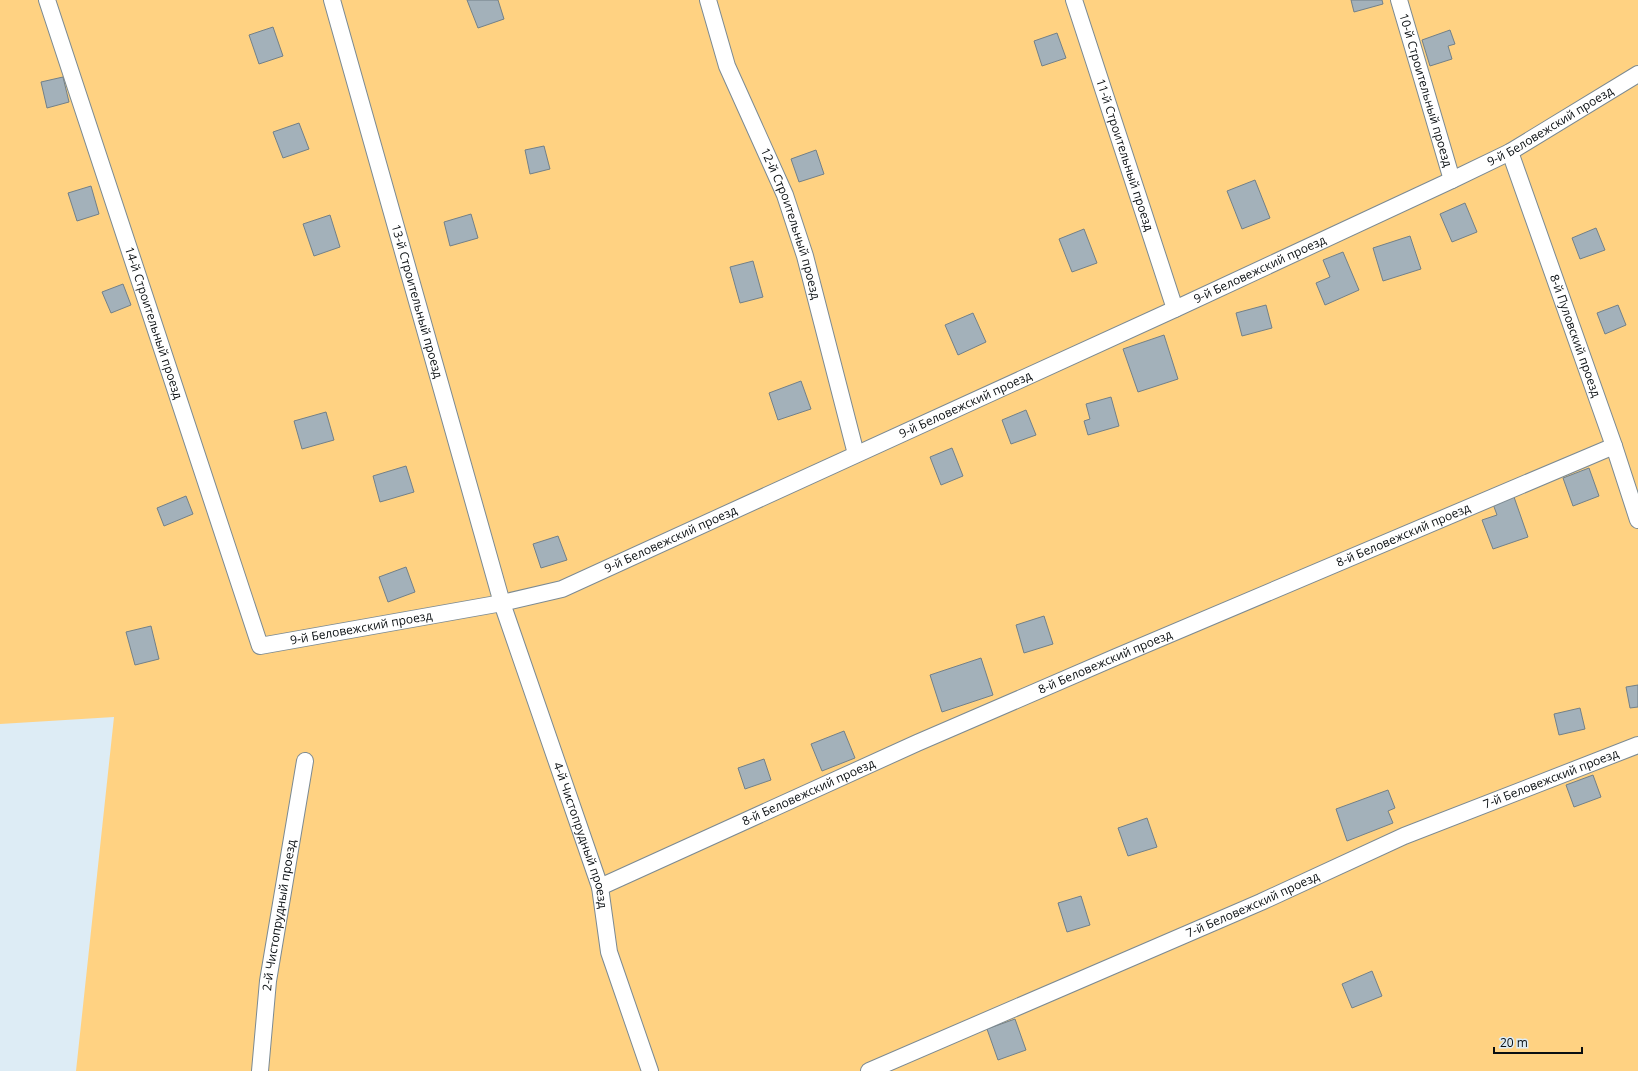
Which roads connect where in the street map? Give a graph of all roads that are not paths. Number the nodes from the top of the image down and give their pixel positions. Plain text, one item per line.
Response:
1 (47, 0) edge
2 (332, 0) edge
3 (708, 0) edge
4 (1074, 0) edge
5 (1399, 0) edge
6 (1638, 74) edge
7 (1510, 152) junction
8 (1452, 180) junction
9 (1175, 309) junction
10 (1614, 446) junction
11 (856, 454) junction
12 (1638, 520) edge
13 (502, 603) junction
14 (260, 646) joint
15 (1638, 745) edge
16 (305, 761) dead end
17 (600, 887) junction
18 (260, 1071) edge
19 (650, 1071) edge
20 (869, 1071) edge

1 - 14 lane, 14-й Строительный проезд
2 - 13 lane, 13-й Строительный проезд
3 - 11 lane, 12-й Строительный проезд
4 - 9 lane, 11-й Строительный проезд
5 - 8 lane, 10-й Строительный проезд
6 - 7 lane, 9-й Беловежский проезд
7 - 8 lane, 9-й Беловежский проезд
7 - 10 lane, 8-й Пуловский проезд
8 - 9 lane, 9-й Беловежский проезд
9 - 11 lane, 9-й Беловежский проезд
10 - 12 lane, 8-й Пуловский проезд
10 - 17 lane, 8-й Беловежский проезд
11 - 13 lane, 9-й Беловежский проезд
13 - 14 lane, 9-й Беловежский проезд
13 - 17 lane, 4-й Чистопрудный проезд
15 - 20 lane, 7-й Беловежский проезд
16 - 18 lane, 2-й Чистопрудный проезд
17 - 19 lane, 4-й Чистопрудный проезд

